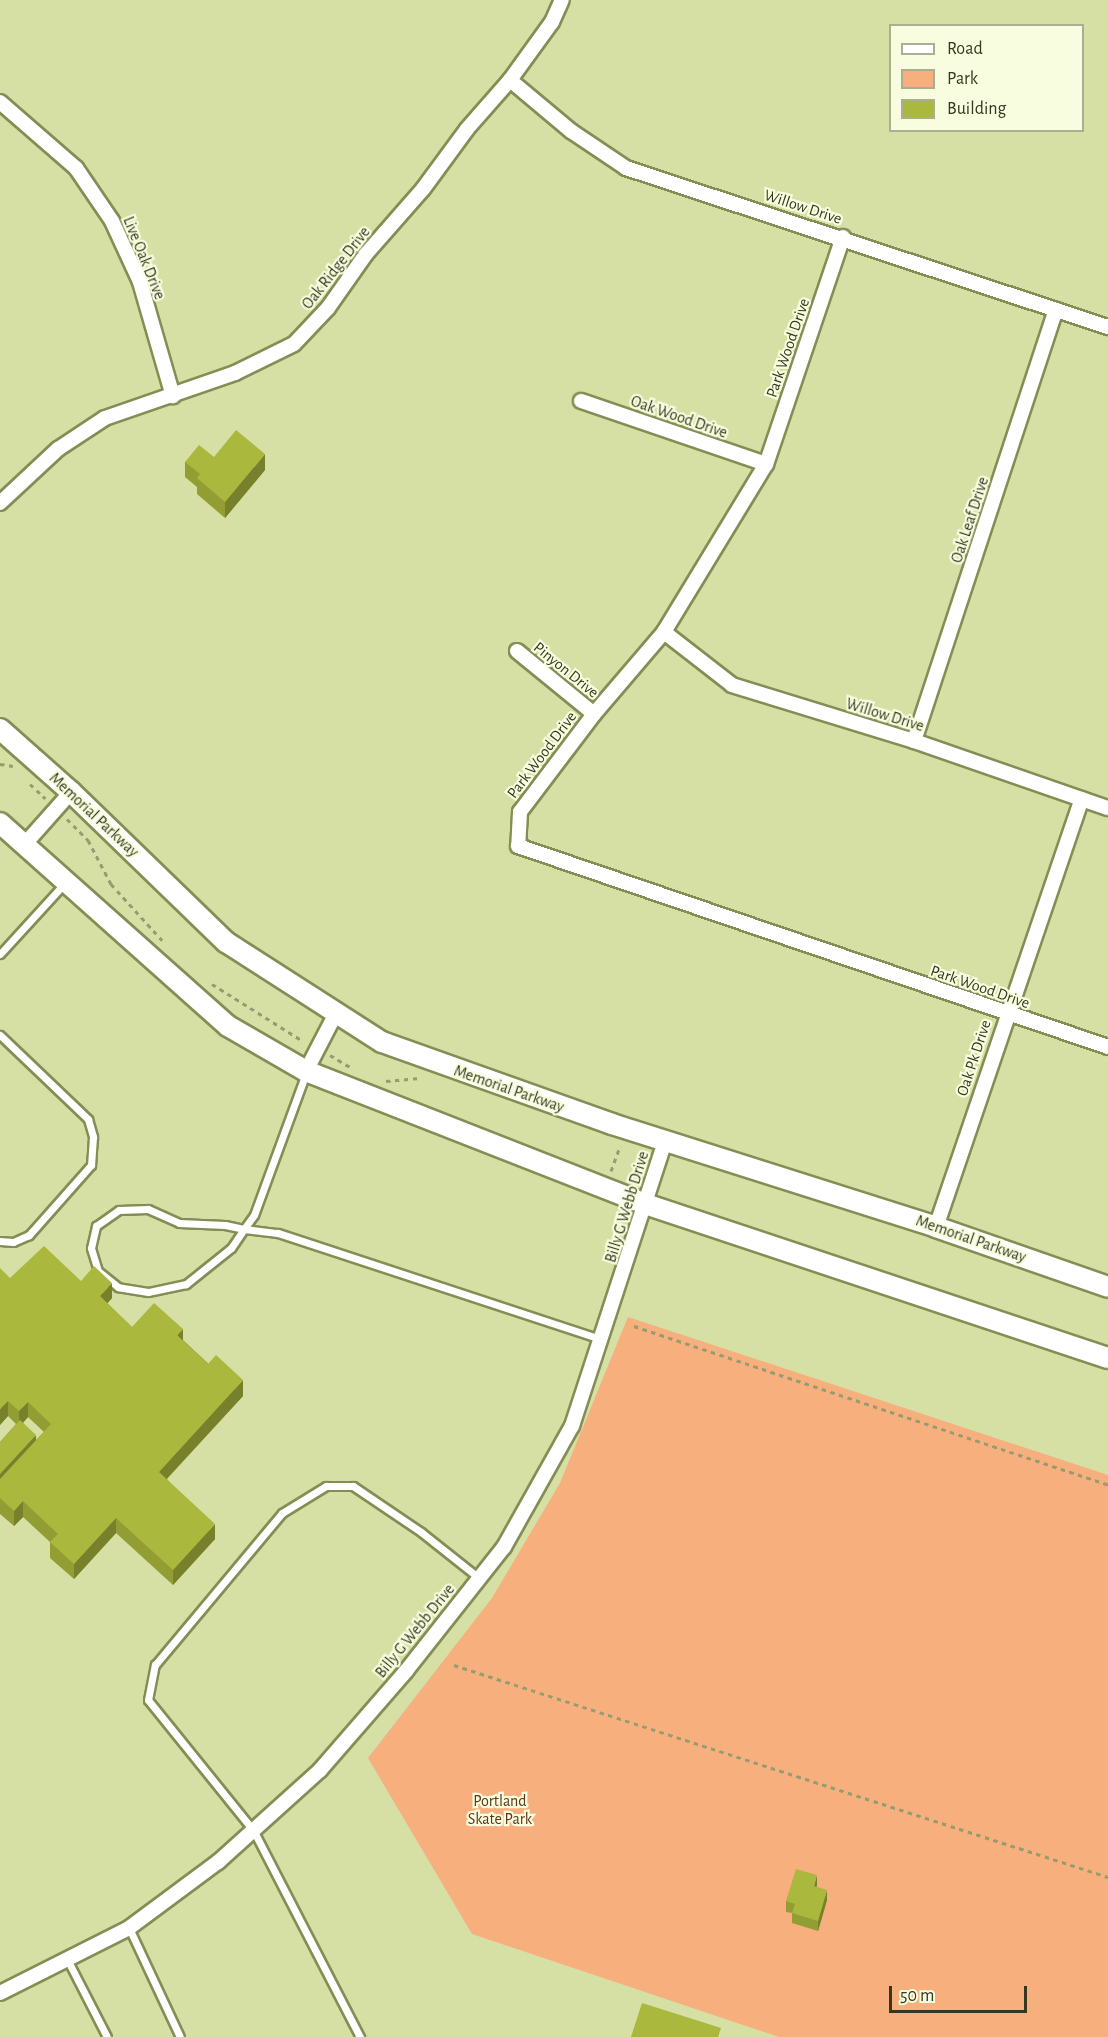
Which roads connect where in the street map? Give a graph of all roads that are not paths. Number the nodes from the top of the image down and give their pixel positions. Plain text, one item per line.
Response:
1 (562, 0) edge
2 (510, 80) junction
3 (0, 102) edge
4 (843, 237) junction
5 (1056, 310) junction
6 (1108, 327) edge
7 (173, 396) junction
8 (581, 400) dead end
9 (766, 464) junction
10 (0, 503) edge
11 (664, 632) junction
12 (517, 651) dead end
13 (594, 714) junction
14 (0, 729) edge
15 (914, 741) junction
16 (71, 792) junction
17 (1082, 799) junction
18 (1108, 808) edge
19 (0, 823) edge
20 (24, 845) junction
21 (66, 882) junction
22 (0, 954) edge
23 (1006, 1014) junction
24 (335, 1015) junction
25 (0, 1035) edge
26 (1108, 1047) edge
27 (306, 1071) junction
28 (665, 1141) junction
29 (645, 1204) junction
30 (936, 1227) junction
31 (244, 1229) junction
32 (0, 1241) edge
33 (1108, 1287) edge
34 (602, 1339) junction
35 (1108, 1358) edge
36 (479, 1578) junction
37 (253, 1830) junction
38 (129, 1928) junction
39 (68, 1961) junction
40 (0, 1993) edge
41 (107, 2037) edge
42 (180, 2037) edge
43 (360, 2037) edge

1 - 2 street, Oak Ridge Drive
2 - 4 street, Willow Drive
2 - 7 street, Oak Ridge Drive
3 - 7 street, Live Oak Drive
4 - 5 street, Willow Drive
4 - 9 street, Park Wood Drive
5 - 6 street, Willow Drive
5 - 15 street, Oak Leaf Drive
7 - 10 street, Oak Ridge Drive
8 - 9 street, Oak Wood Drive
9 - 11 street, Park Wood Drive
11 - 13 street, Park Wood Drive
11 - 15 street, Willow Drive
12 - 13 street, Pinyon Drive
13 - 23 street, Park Wood Drive
14 - 16 street, Memorial Parkway
15 - 17 street, Willow Drive
16 - 20 street
16 - 24 street, Memorial Parkway
17 - 18 street, Willow Drive
17 - 23 street, Oak Pk Drive
19 - 20 street
20 - 21 street
21 - 22 lane
21 - 27 street
23 - 26 street, Park Wood Drive
23 - 30 street, Oak Pk Drive
24 - 27 street
24 - 28 street, Memorial Parkway
25 - 32 lane
27 - 29 street
27 - 31 lane
28 - 29 street, Billy G Webb Drive
28 - 30 street, Memorial Parkway
29 - 34 street, Billy G Webb Drive
29 - 35 street
30 - 33 street, Memorial Parkway
31 - 31 lane
31 - 34 lane
34 - 36 street, Billy G Webb Drive
36 - 37 street, Billy G Webb Drive
36 - 37 lane
37 - 38 street, Billy G Webb Drive
37 - 43 lane
38 - 39 street, Billy G Webb Drive
38 - 42 lane
39 - 40 street, Billy G Webb Drive
39 - 41 lane

